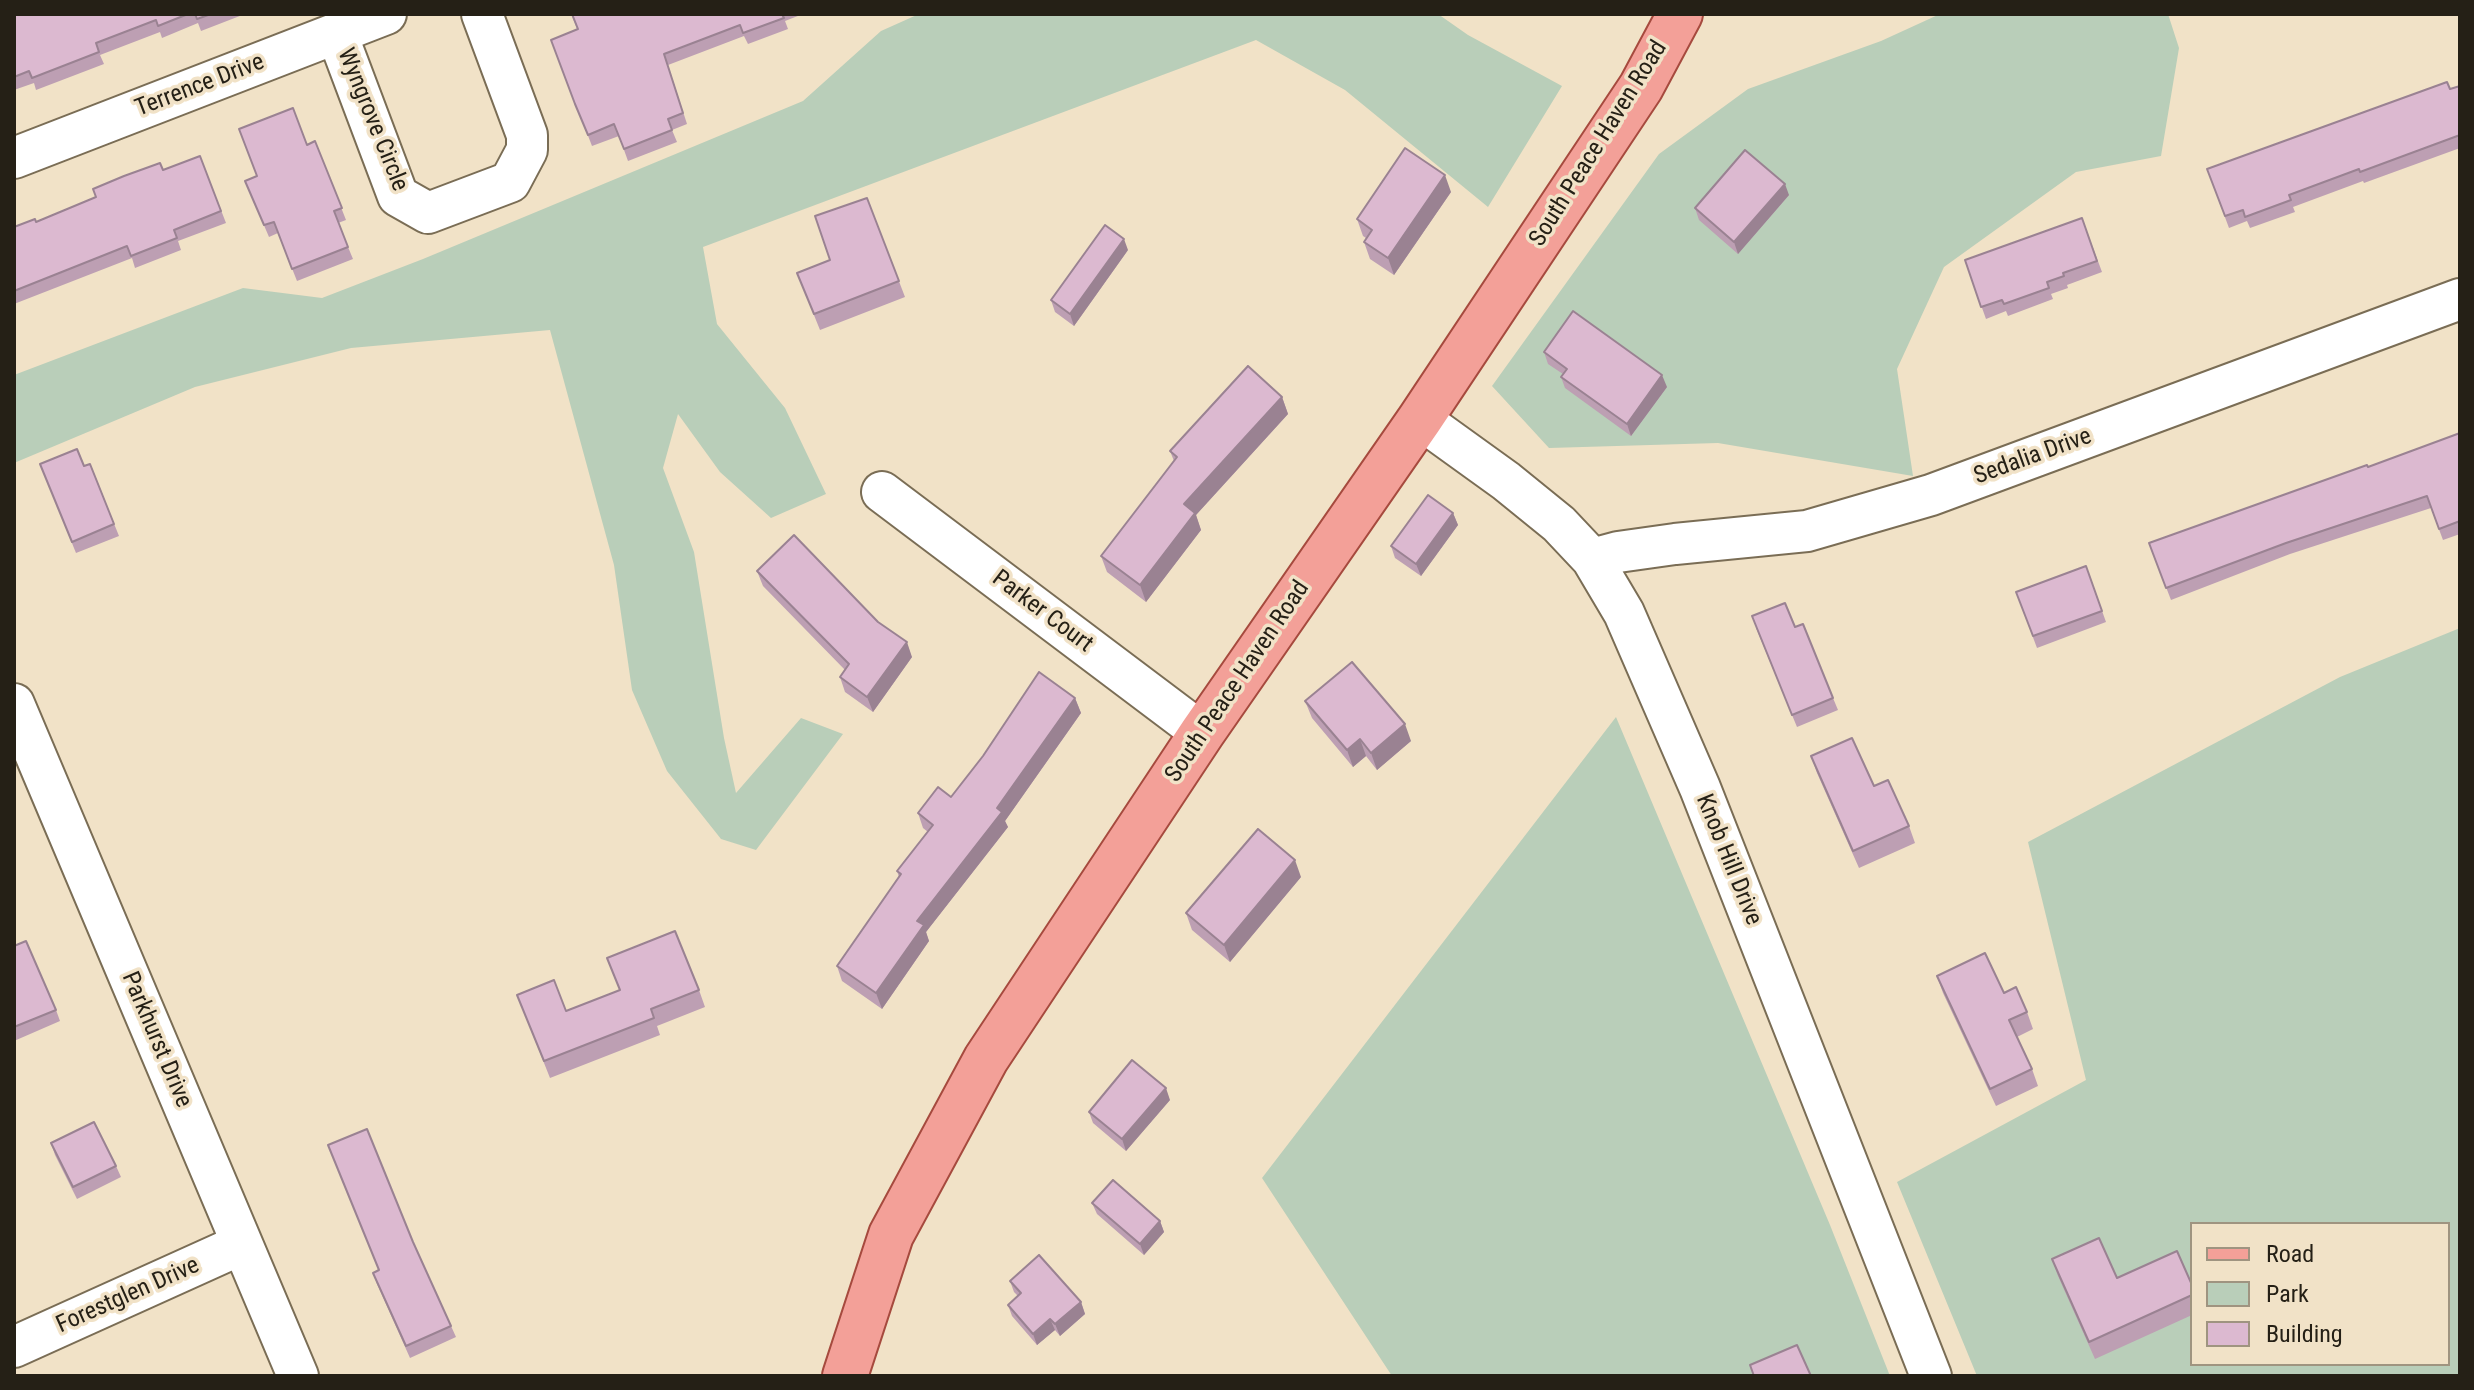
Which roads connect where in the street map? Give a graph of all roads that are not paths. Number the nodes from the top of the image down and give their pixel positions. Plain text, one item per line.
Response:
1 (482, 14) edge
2 (1680, 14) edge
3 (382, 15) edge
4 (337, 34) junction
5 (14, 158) edge
6 (2460, 299) edge
7 (1420, 419) junction
8 (882, 492) dead end
9 (1592, 559) junction
10 (14, 704) edge
11 (1202, 733) junction
12 (242, 1244) junction
13 (14, 1347) edge
14 (298, 1376) edge
15 (845, 1376) edge
16 (1931, 1376) edge

1 - 4 street, Wyngrove Circle
2 - 7 main road, South Peace Haven Road
3 - 4 street, Terrence Drive
4 - 5 street, Terrence Drive
6 - 9 street, Sedalia Drive
7 - 9 street, Knob Hill Drive
7 - 11 main road, South Peace Haven Road
8 - 11 street, Parker Court
9 - 16 street, Knob Hill Drive
10 - 12 street, Parkhurst Drive
11 - 15 main road, South Peace Haven Road
12 - 13 street, Forestglen Drive
12 - 14 street, Parkhurst Drive

